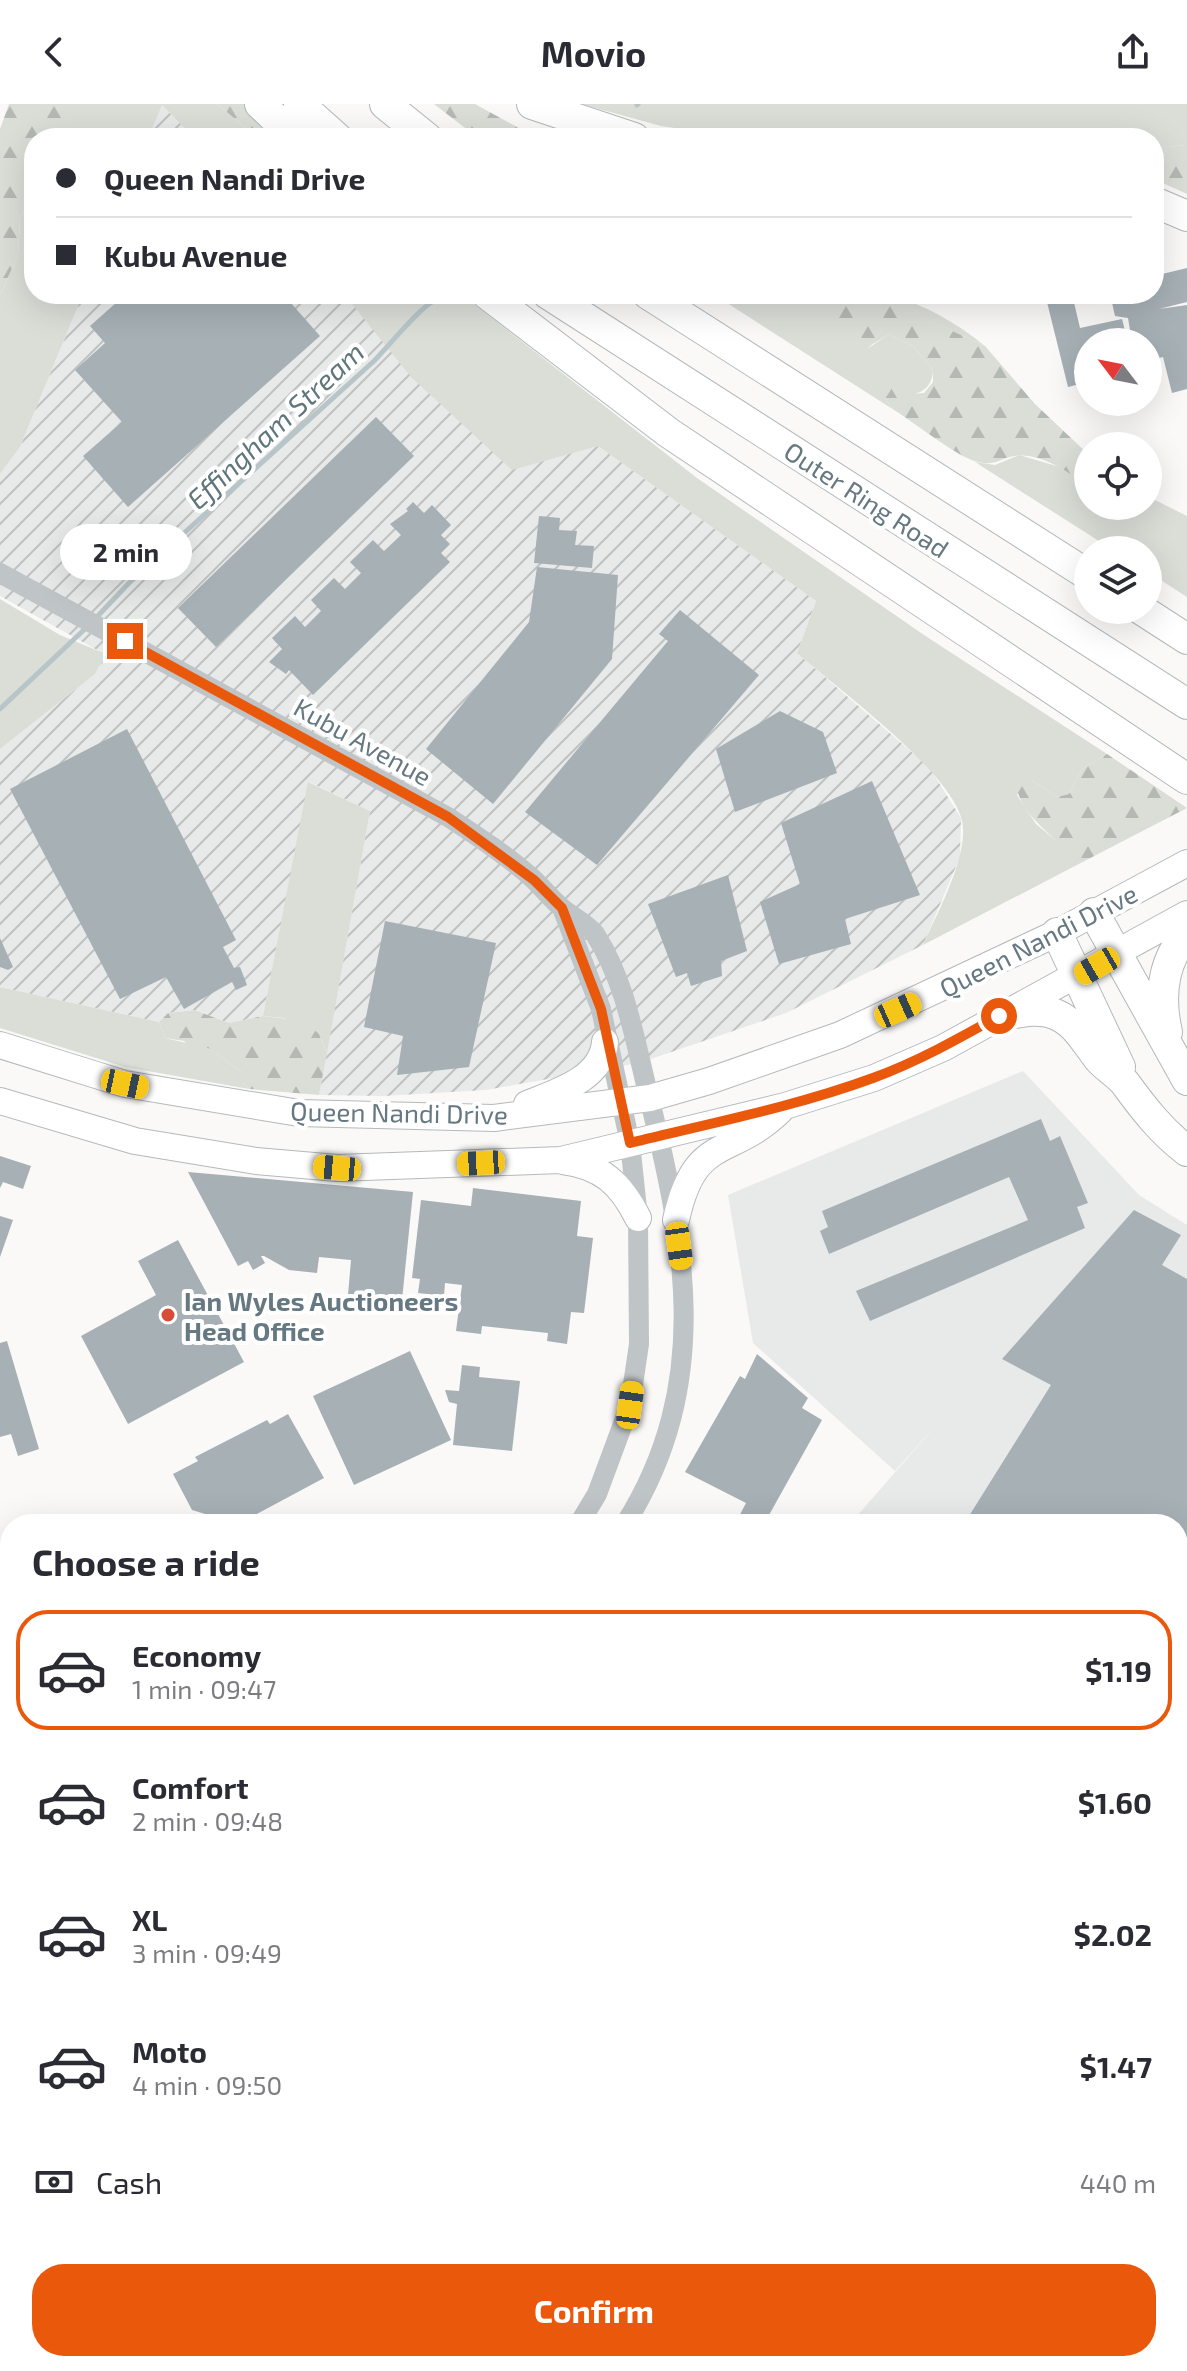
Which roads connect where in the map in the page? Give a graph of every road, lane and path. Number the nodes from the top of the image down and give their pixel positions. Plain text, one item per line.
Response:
1 (260, 104) edge
2 (299, 104) edge
3 (385, 104) edge
4 (532, 104) edge
5 (285, 128) edge
6 (326, 128) edge
7 (415, 128) edge
8 (604, 128) edge
9 (1164, 206) edge
10 (1187, 216) edge
11 (500, 304) edge
12 (564, 304) edge
13 (664, 304) edge
14 (1074, 566) edge
15 (0, 573) edge
16 (1162, 623) edge
17 (1187, 639) edge
18 (1187, 704) edge
19 (1187, 779) edge
20 (1187, 863) edge
21 (562, 908) junction
22 (1094, 913) junction
23 (1187, 914) edge
24 (1057, 933) junction
25 (1187, 933) edge
26 (1116, 955) junction
27 (1077, 977) junction
28 (999, 1016) junction
29 (605, 1042) junction
30 (0, 1045) edge
31 (1171, 1053) junction
32 (1187, 1080) edge
33 (1123, 1081) junction
34 (650, 1098) junction
35 (0, 1101) edge
36 (620, 1101) junction
37 (785, 1106) junction
38 (494, 1118) junction
39 (658, 1136) junction
40 (630, 1143) junction
41 (1187, 1151) edge
42 (561, 1160) junction
43 (638, 1218) junction
44 (676, 1220) junction
45 (585, 1514) edge
46 (631, 1514) edge

1 - 5 highway
2 - 6 highway
3 - 7 highway
4 - 8 highway
9 - 10 highway
11 - 19 highway
12 - 18 highway, Outer Ring Road
13 - 14 highway, Outer Ring Road
15 - 21 street, Kubu Avenue
16 - 17 highway
20 - 22 main road, Queen Nandi Drive
21 - 29 street, Kubu Avenue
21 - 34 street, Kubu Avenue
22 - 24 main road, Queen Nandi Drive
22 - 26 highway
23 - 26 main road, Queen Nandi Drive
24 - 27 highway
24 - 34 main road, Queen Nandi Drive
25 - 31 highway
26 - 27 main road, Queen Nandi Drive
26 - 31 highway
27 - 28 main road, Queen Nandi Drive
27 - 33 highway
28 - 33 highway
28 - 37 main road, Queen Nandi Drive
29 - 36 street, Kubu Avenue
29 - 38 main road
30 - 38 main road, Queen Nandi Drive
31 - 32 highway
33 - 41 highway
34 - 36 main road, Queen Nandi Drive
34 - 39 street, Kubu Avenue
35 - 42 main road, Queen Nandi Drive
36 - 38 main road, Queen Nandi Drive
36 - 40 street, Kubu Avenue
37 - 39 main road, Queen Nandi Drive
37 - 44 main road
39 - 40 main road, Queen Nandi Drive
39 - 44 street, Kubu Avenue
40 - 42 main road, Queen Nandi Drive
40 - 43 street, Kubu Avenue
42 - 43 main road
43 - 45 street, Kubu Avenue
44 - 46 street, Kubu Avenue

